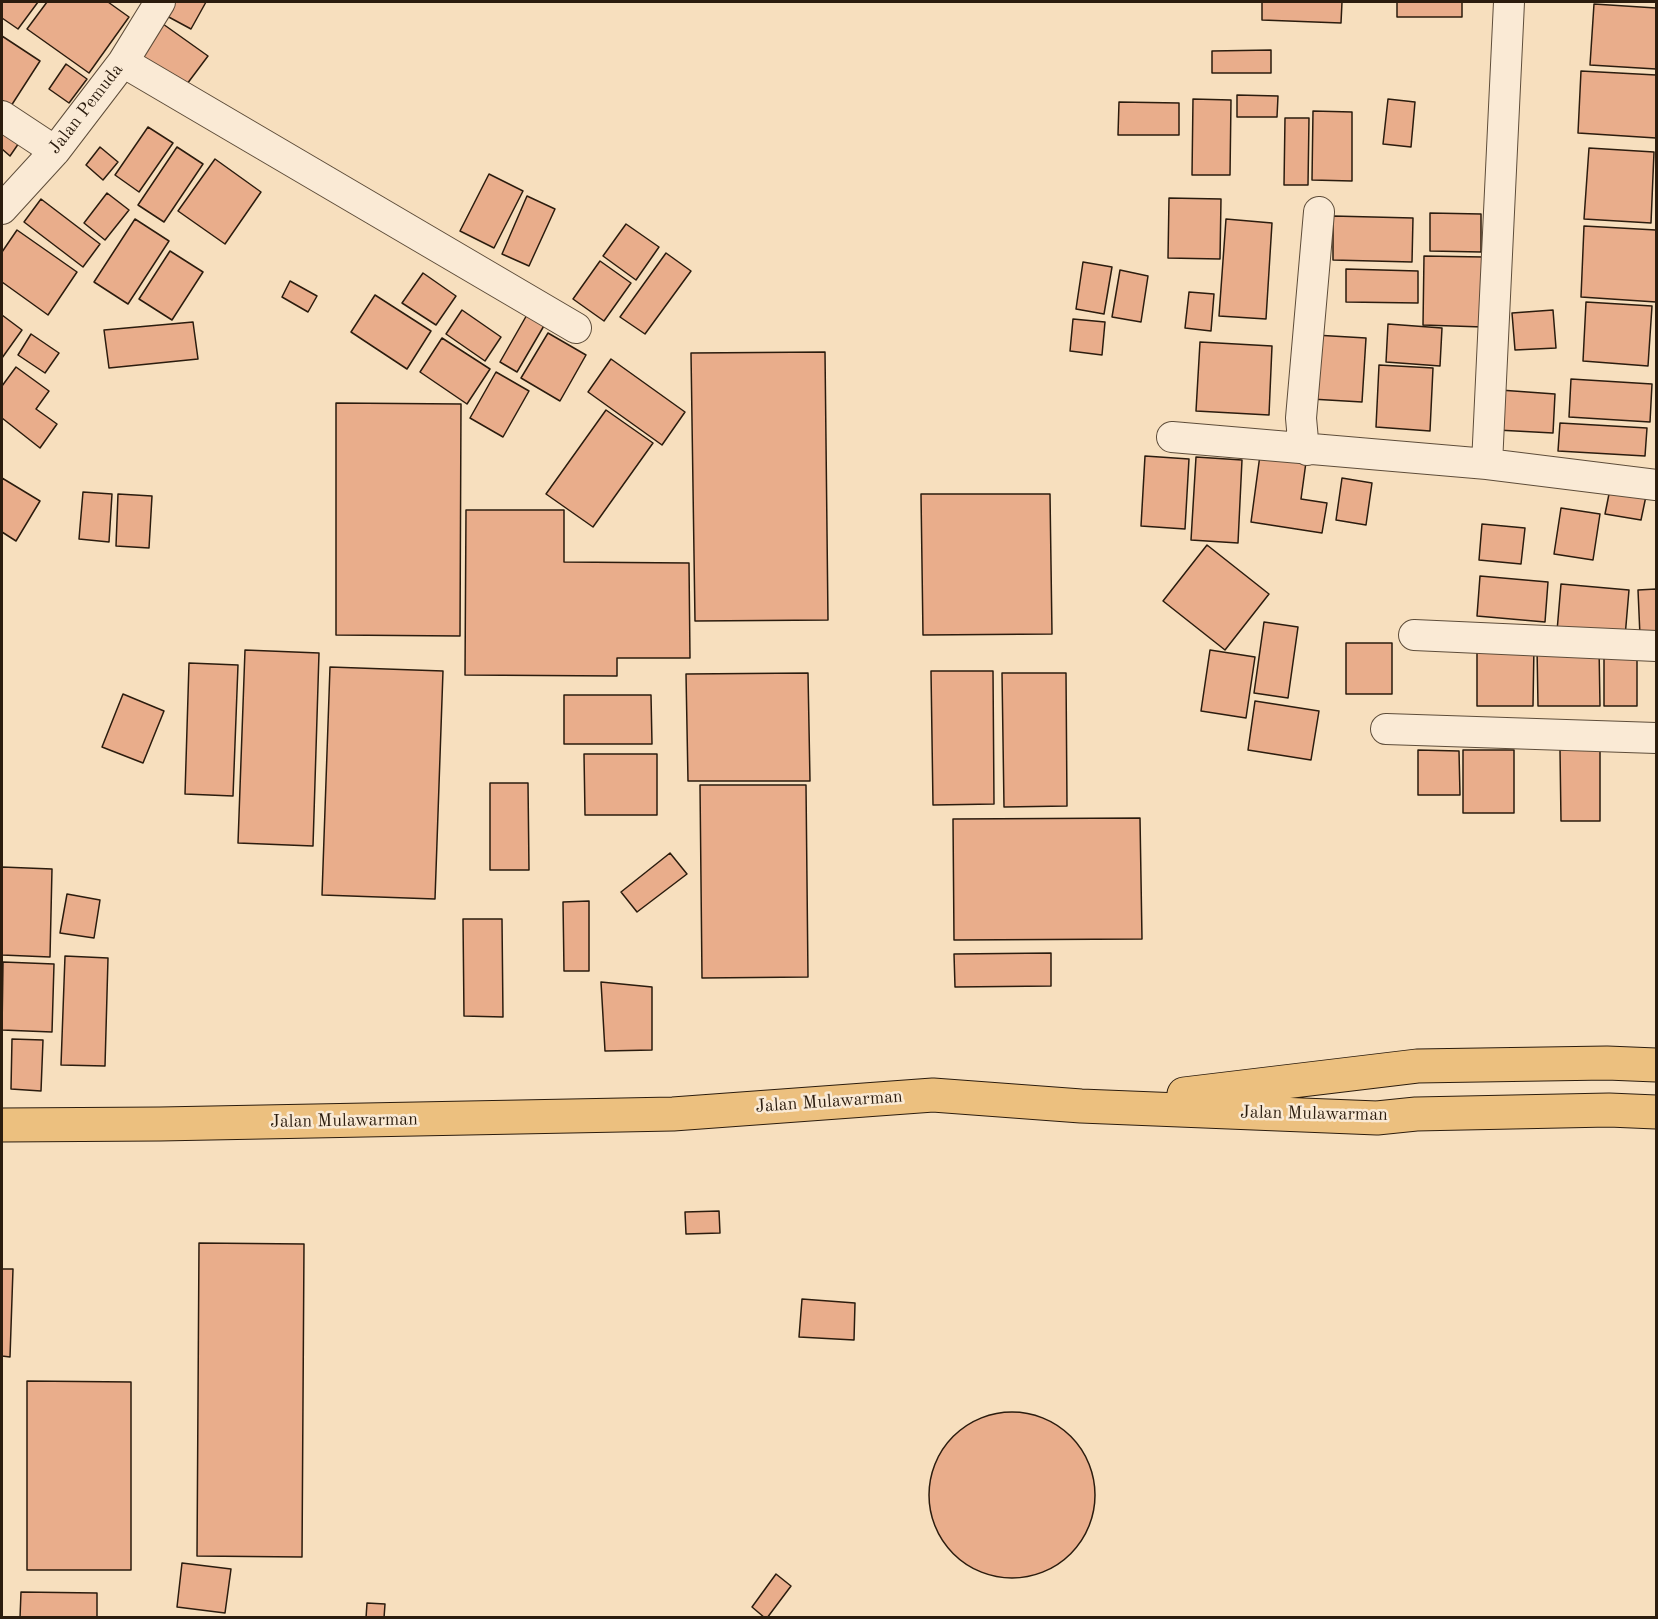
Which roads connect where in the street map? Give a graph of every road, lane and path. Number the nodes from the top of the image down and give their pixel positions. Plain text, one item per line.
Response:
1 (160, 2) edge
2 (1509, 2) edge
3 (123, 62) junction
4 (2, 116) edge
5 (55, 151) junction
6 (2, 209) edge
7 (1319, 212) dead end
8 (576, 328) dead end
9 (1172, 437) dead end
10 (1307, 450) junction
11 (1487, 465) junction
12 (1656, 484) edge
13 (1414, 635) dead end
14 (1656, 646) edge
15 (1386, 729) dead end
16 (1656, 738) edge
17 (1656, 1065) edge
18 (1081, 1106) junction
19 (1656, 1112) edge
20 (2, 1125) edge

1 - 3 street, Jalan Pemuda
2 - 11 street
3 - 5 street, Jalan Pemuda
3 - 8 street
4 - 5 street
5 - 6 street, Jalan Pemuda
7 - 10 street
9 - 10 street
10 - 11 street
11 - 12 street
13 - 14 street
15 - 16 street
17 - 18 highway
18 - 19 highway, Jalan Mulawarman
18 - 20 highway, Jalan Mulawarman

